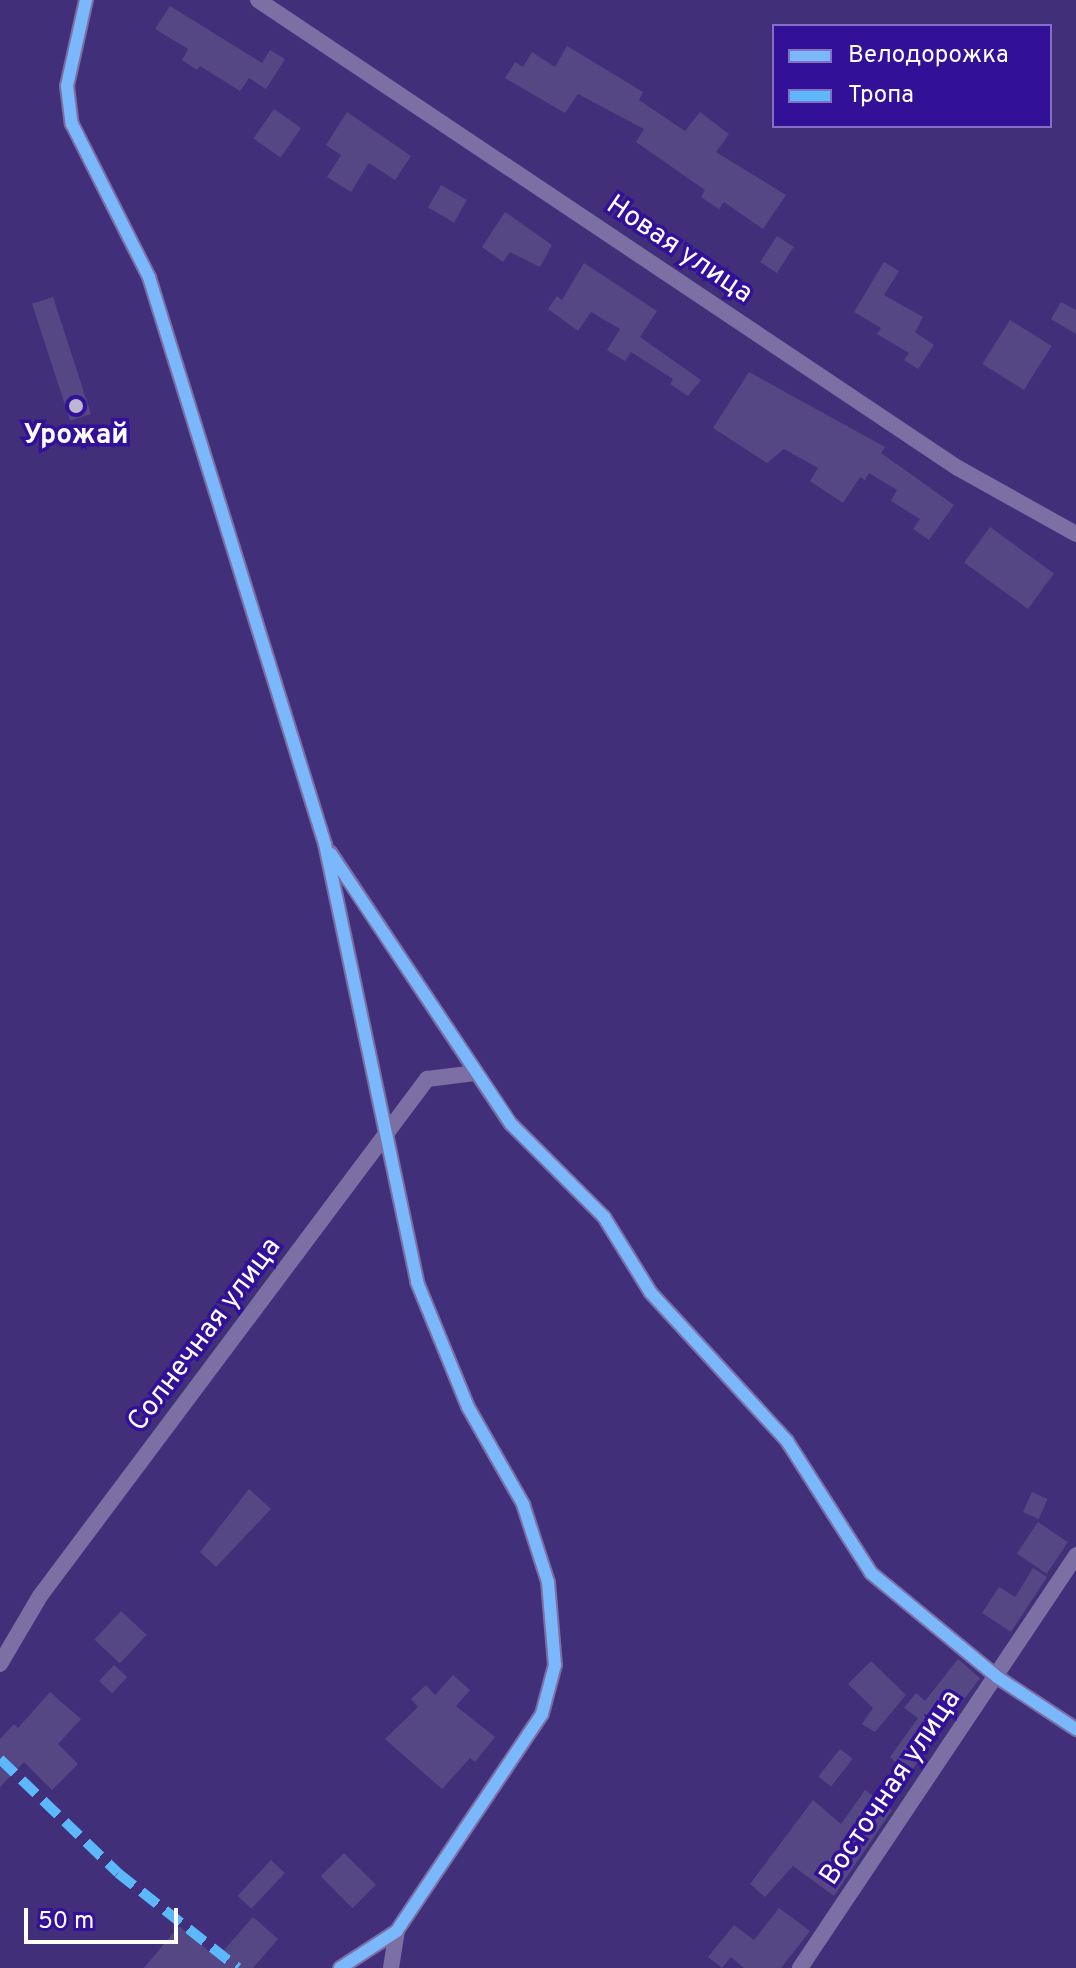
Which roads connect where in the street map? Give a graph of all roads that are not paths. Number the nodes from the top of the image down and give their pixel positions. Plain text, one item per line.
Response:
1 (86, 0) edge
2 (258, 0) edge
3 (1076, 534) edge
4 (325, 844) junction
5 (475, 1073) junction
6 (384, 1142) junction
7 (1076, 1555) edge
8 (0, 1664) edge
9 (997, 1677) junction
10 (1076, 1729) edge
11 (397, 1931) junction
12 (340, 1968) edge
13 (391, 1968) edge
14 (800, 1968) edge

1 - 4 street
2 - 3 street, Новая улица
4 - 5 street
4 - 6 street
5 - 6 street, Солнечная улица
5 - 9 street
6 - 8 street, Солнечная улица
6 - 11 street
7 - 9 street, Восточная улица
9 - 10 street
9 - 14 street, Восточная улица
11 - 12 street
11 - 13 street

